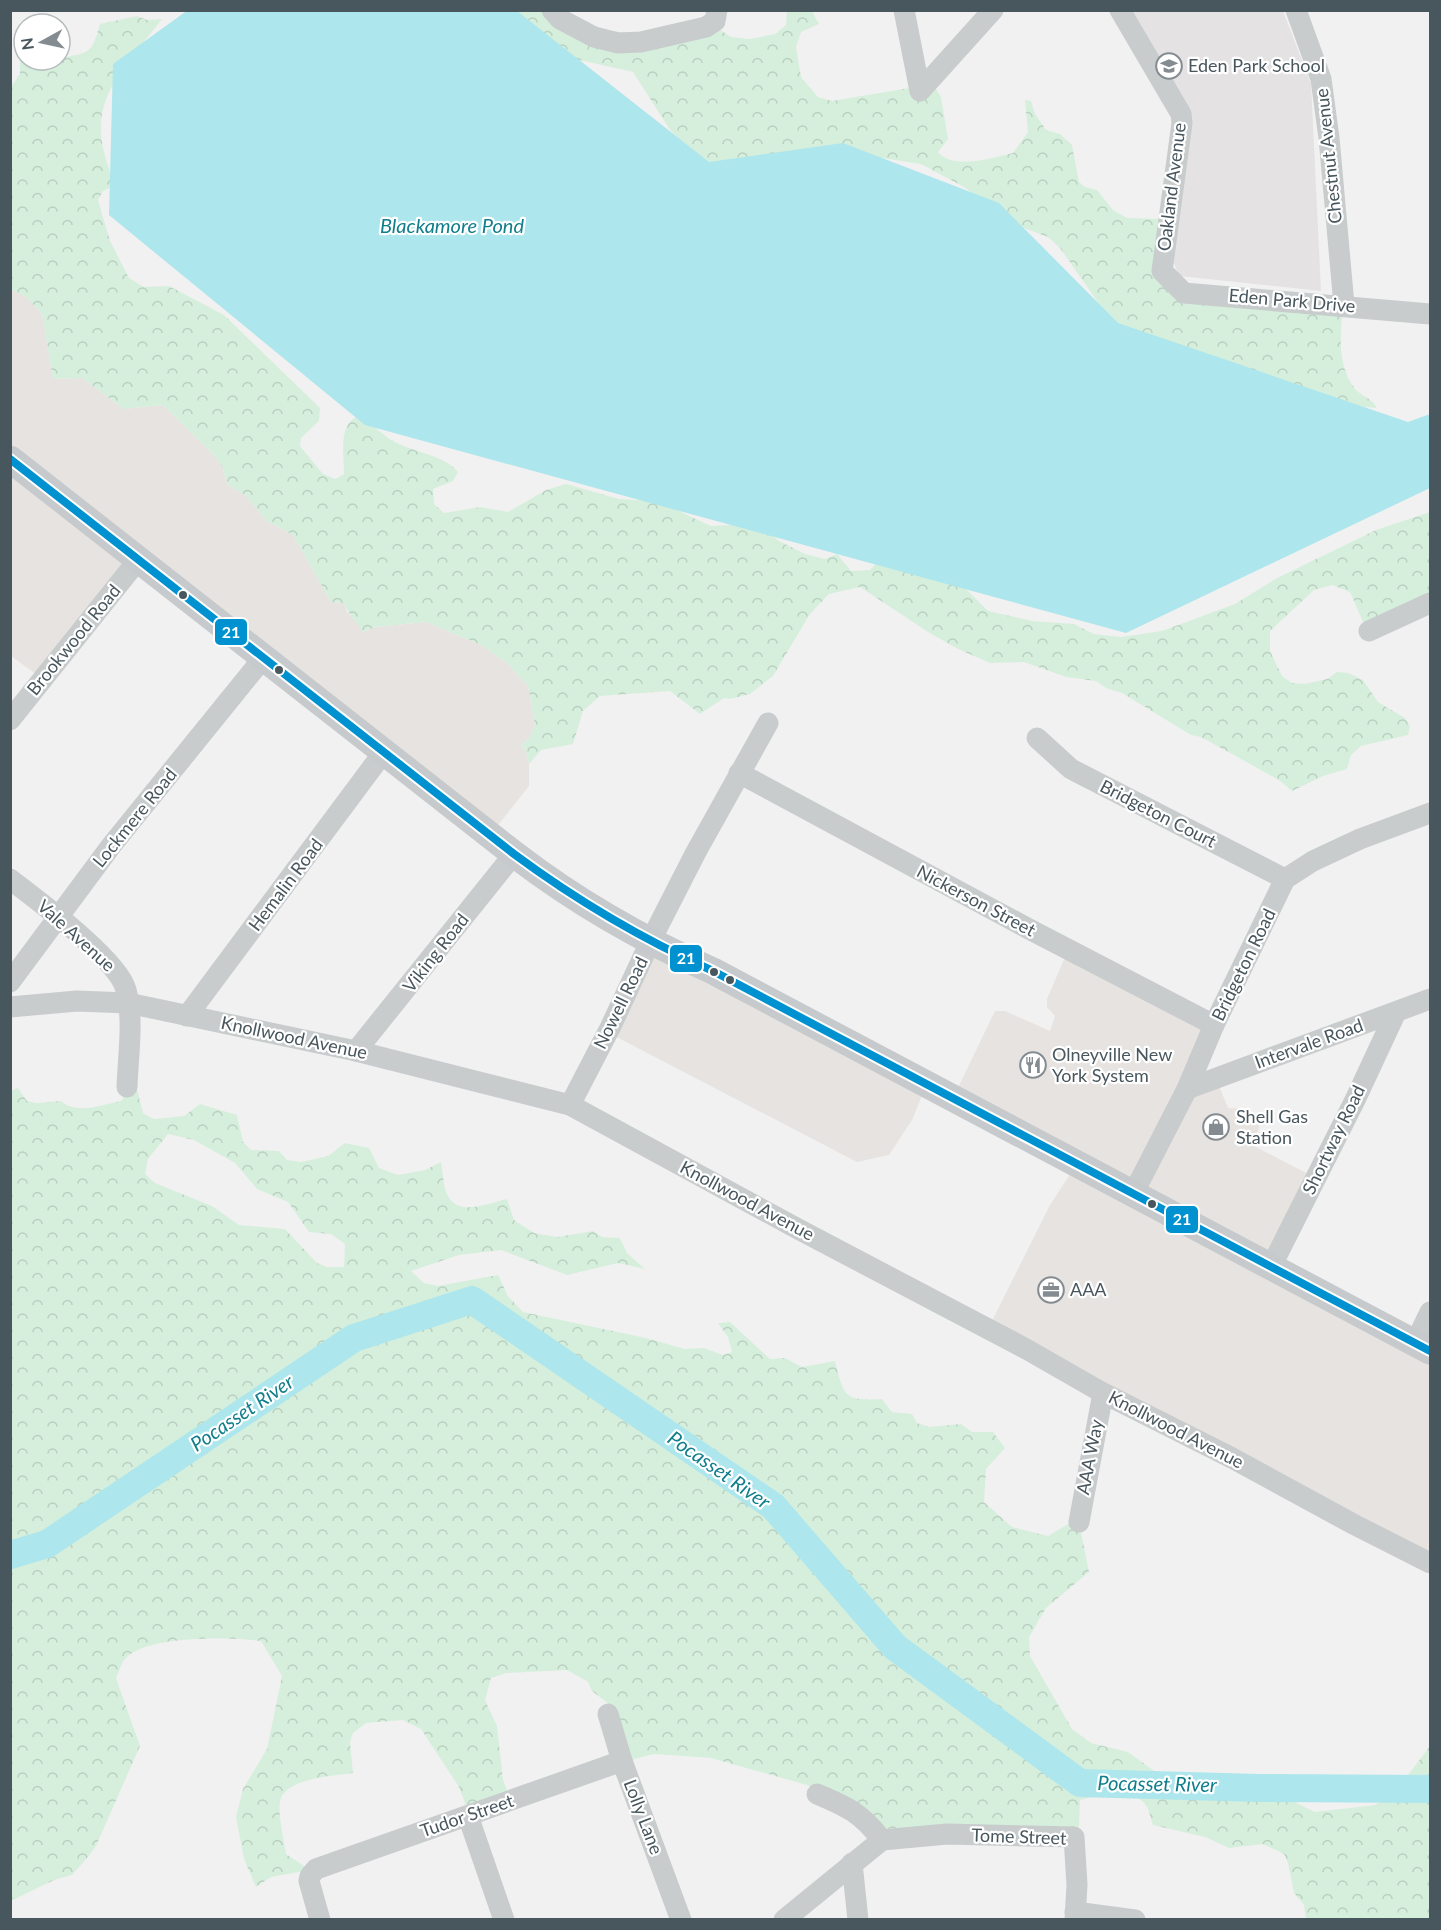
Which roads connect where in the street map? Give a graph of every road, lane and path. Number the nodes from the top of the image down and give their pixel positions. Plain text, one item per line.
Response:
1 (552, 10) edge
2 (904, 10) edge
3 (993, 10) edge
4 (1120, 10) edge
5 (1296, 10) edge
6 (716, 16) edge
7 (1162, 271) joint
8 (1344, 305) junction
9 (1431, 314) edge
10 (12, 462) edge
11 (138, 560) junction
12 (1431, 603) edge
13 (1369, 631) dead end
14 (264, 657) junction
15 (10, 720) edge
16 (768, 723) dead end
17 (1037, 738) dead end
18 (383, 753) junction
19 (739, 773) junction
20 (1431, 813) edge
21 (514, 854) junction
22 (10, 879) edge
23 (1285, 879) junction
24 (57, 917) junction
25 (651, 940) junction
26 (10, 982) edge
27 (1431, 999) edge
28 (10, 1007) edge
29 (129, 1008) junction
30 (1396, 1012) junction
31 (187, 1016) junction
32 (1214, 1025) junction
33 (356, 1051) junction
34 (127, 1087) dead end
35 (1187, 1089) junction
36 (570, 1105) junction
37 (1133, 1194) junction
38 (1271, 1267) junction
39 (1431, 1312) edge
40 (1423, 1347) edge
41 (1103, 1393) junction
42 (1079, 1522) dead end
43 (1431, 1563) edge
44 (608, 1714) dead end
45 (622, 1761) junction
46 (817, 1794) dead end
47 (468, 1816) junction
48 (882, 1840) junction
49 (852, 1863) junction
50 (1075, 1916) edge
51 (320, 1920) edge
52 (504, 1920) edge
53 (681, 1920) edge
54 (784, 1920) edge
55 (858, 1920) edge
56 (1135, 1920) edge

1 - 6 street
2 - 3 street
4 - 7 street, Oakland Avenue
5 - 8 street, Chestnut Avenue
7 - 8 street, Eden Park Drive
8 - 9 street, Eden Park Drive
10 - 11 main road
11 - 14 main road
11 - 15 street, Brookwood Road
12 - 13 street
14 - 18 main road
14 - 24 street, Lockmere Road
16 - 19 street, Nowell Road
17 - 23 street, Bridgeton Court
18 - 21 main road
18 - 31 street, Hemalin Road
19 - 25 street, Nowell Road
19 - 32 street, Nickerson Street
20 - 23 street
21 - 25 main road
21 - 33 street, Viking Road
22 - 24 street, Vale Avenue
23 - 32 street, Bridgeton Road
24 - 26 street, Lockmere Road
24 - 29 street, Vale Avenue
25 - 36 street, Nowell Road
25 - 37 main road
27 - 30 street, Intervale Road
28 - 29 street, Knollwood Avenue
29 - 31 street, Knollwood Avenue
29 - 34 street, Vale Avenue
30 - 35 street, Intervale Road
30 - 38 street, Shortway Road
31 - 33 street, Knollwood Avenue
32 - 35 street, Bridgeton Road
33 - 36 street, Knollwood Avenue
35 - 37 street, Bridgeton Road
36 - 41 street, Knollwood Avenue
37 - 38 main road
38 - 40 main road
39 - 40 street
41 - 42 street, AAA Way
41 - 43 street, Knollwood Avenue
44 - 45 street, Lolly Lane
45 - 47 street, Tudor Street
45 - 53 street, Lolly Lane
46 - 48 street
47 - 51 street, Tudor Street
47 - 52 street
48 - 49 street
48 - 50 street, Tome Street
49 - 54 street
49 - 55 street
50 - 56 street

